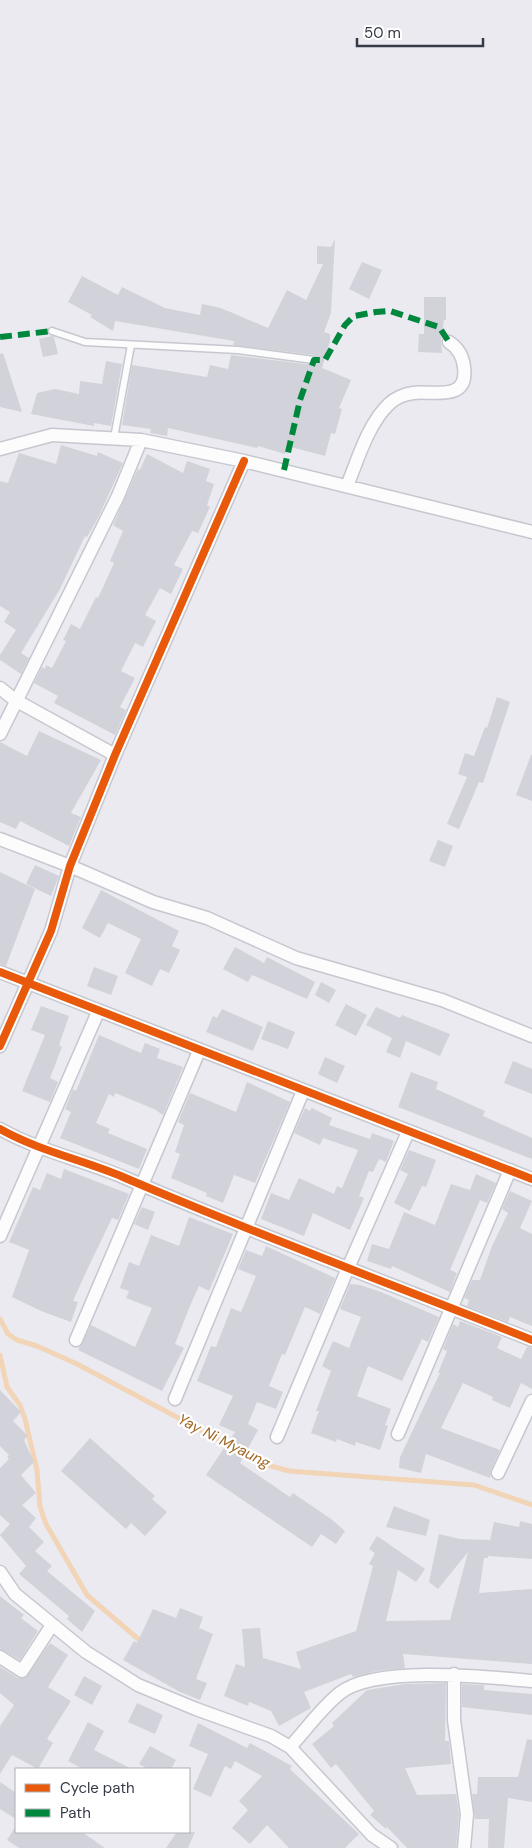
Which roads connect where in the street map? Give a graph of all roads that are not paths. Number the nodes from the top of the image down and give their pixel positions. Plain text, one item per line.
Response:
1 (52, 331) dead end
2 (449, 342) dead end
3 (131, 345) junction
4 (314, 360) dead end
5 (114, 438) junction
6 (141, 440) junction
7 (0, 449) edge
8 (244, 461) junction
9 (347, 486) junction
10 (532, 532) edge
11 (0, 688) edge
12 (15, 700) junction
13 (0, 734) edge
14 (115, 755) junction
15 (0, 839) edge
16 (70, 866) junction
17 (0, 972) edge
18 (27, 983) junction
19 (98, 1012) junction
20 (532, 1036) edge
21 (0, 1046) edge
22 (199, 1051) junction
23 (303, 1091) junction
24 (0, 1129) edge
25 (408, 1132) junction
26 (39, 1148) junction
27 (510, 1170) junction
28 (532, 1179) edge
29 (142, 1185) junction
30 (244, 1228) junction
31 (0, 1236) edge
32 (348, 1268) junction
33 (452, 1309) junction
34 (76, 1340) dead end
35 (532, 1340) edge
36 (175, 1399) dead end
37 (532, 1401) edge
38 (398, 1434) dead end
39 (278, 1437) dead end
40 (498, 1473) dead end
41 (0, 1572) edge
42 (52, 1625) junction
43 (0, 1658) edge
44 (454, 1674) junction
45 (532, 1681) edge
46 (290, 1747) junction
47 (391, 1848) edge
48 (464, 1848) edge

1 - 3 lane
2 - 9 street
3 - 4 lane
3 - 5 lane
5 - 6 street
5 - 7 street
6 - 8 street
6 - 12 street
8 - 9 street
8 - 14 street
9 - 10 street
11 - 12 street
12 - 13 street
12 - 14 street
14 - 16 street
15 - 16 street
16 - 18 street
16 - 20 street
17 - 18 street
18 - 19 street
18 - 21 street
19 - 22 street
19 - 26 street
22 - 23 street
22 - 29 street
23 - 25 street
23 - 30 street
24 - 26 street
25 - 27 street
25 - 32 street
26 - 29 street
26 - 31 street
27 - 28 street
27 - 33 street
29 - 30 street
29 - 34 street
30 - 32 street
30 - 36 street
32 - 33 street
32 - 39 street
33 - 35 street
33 - 38 street
37 - 40 street
41 - 42 street
42 - 43 street
42 - 46 street
44 - 45 street
44 - 46 street
44 - 48 street
46 - 47 street

